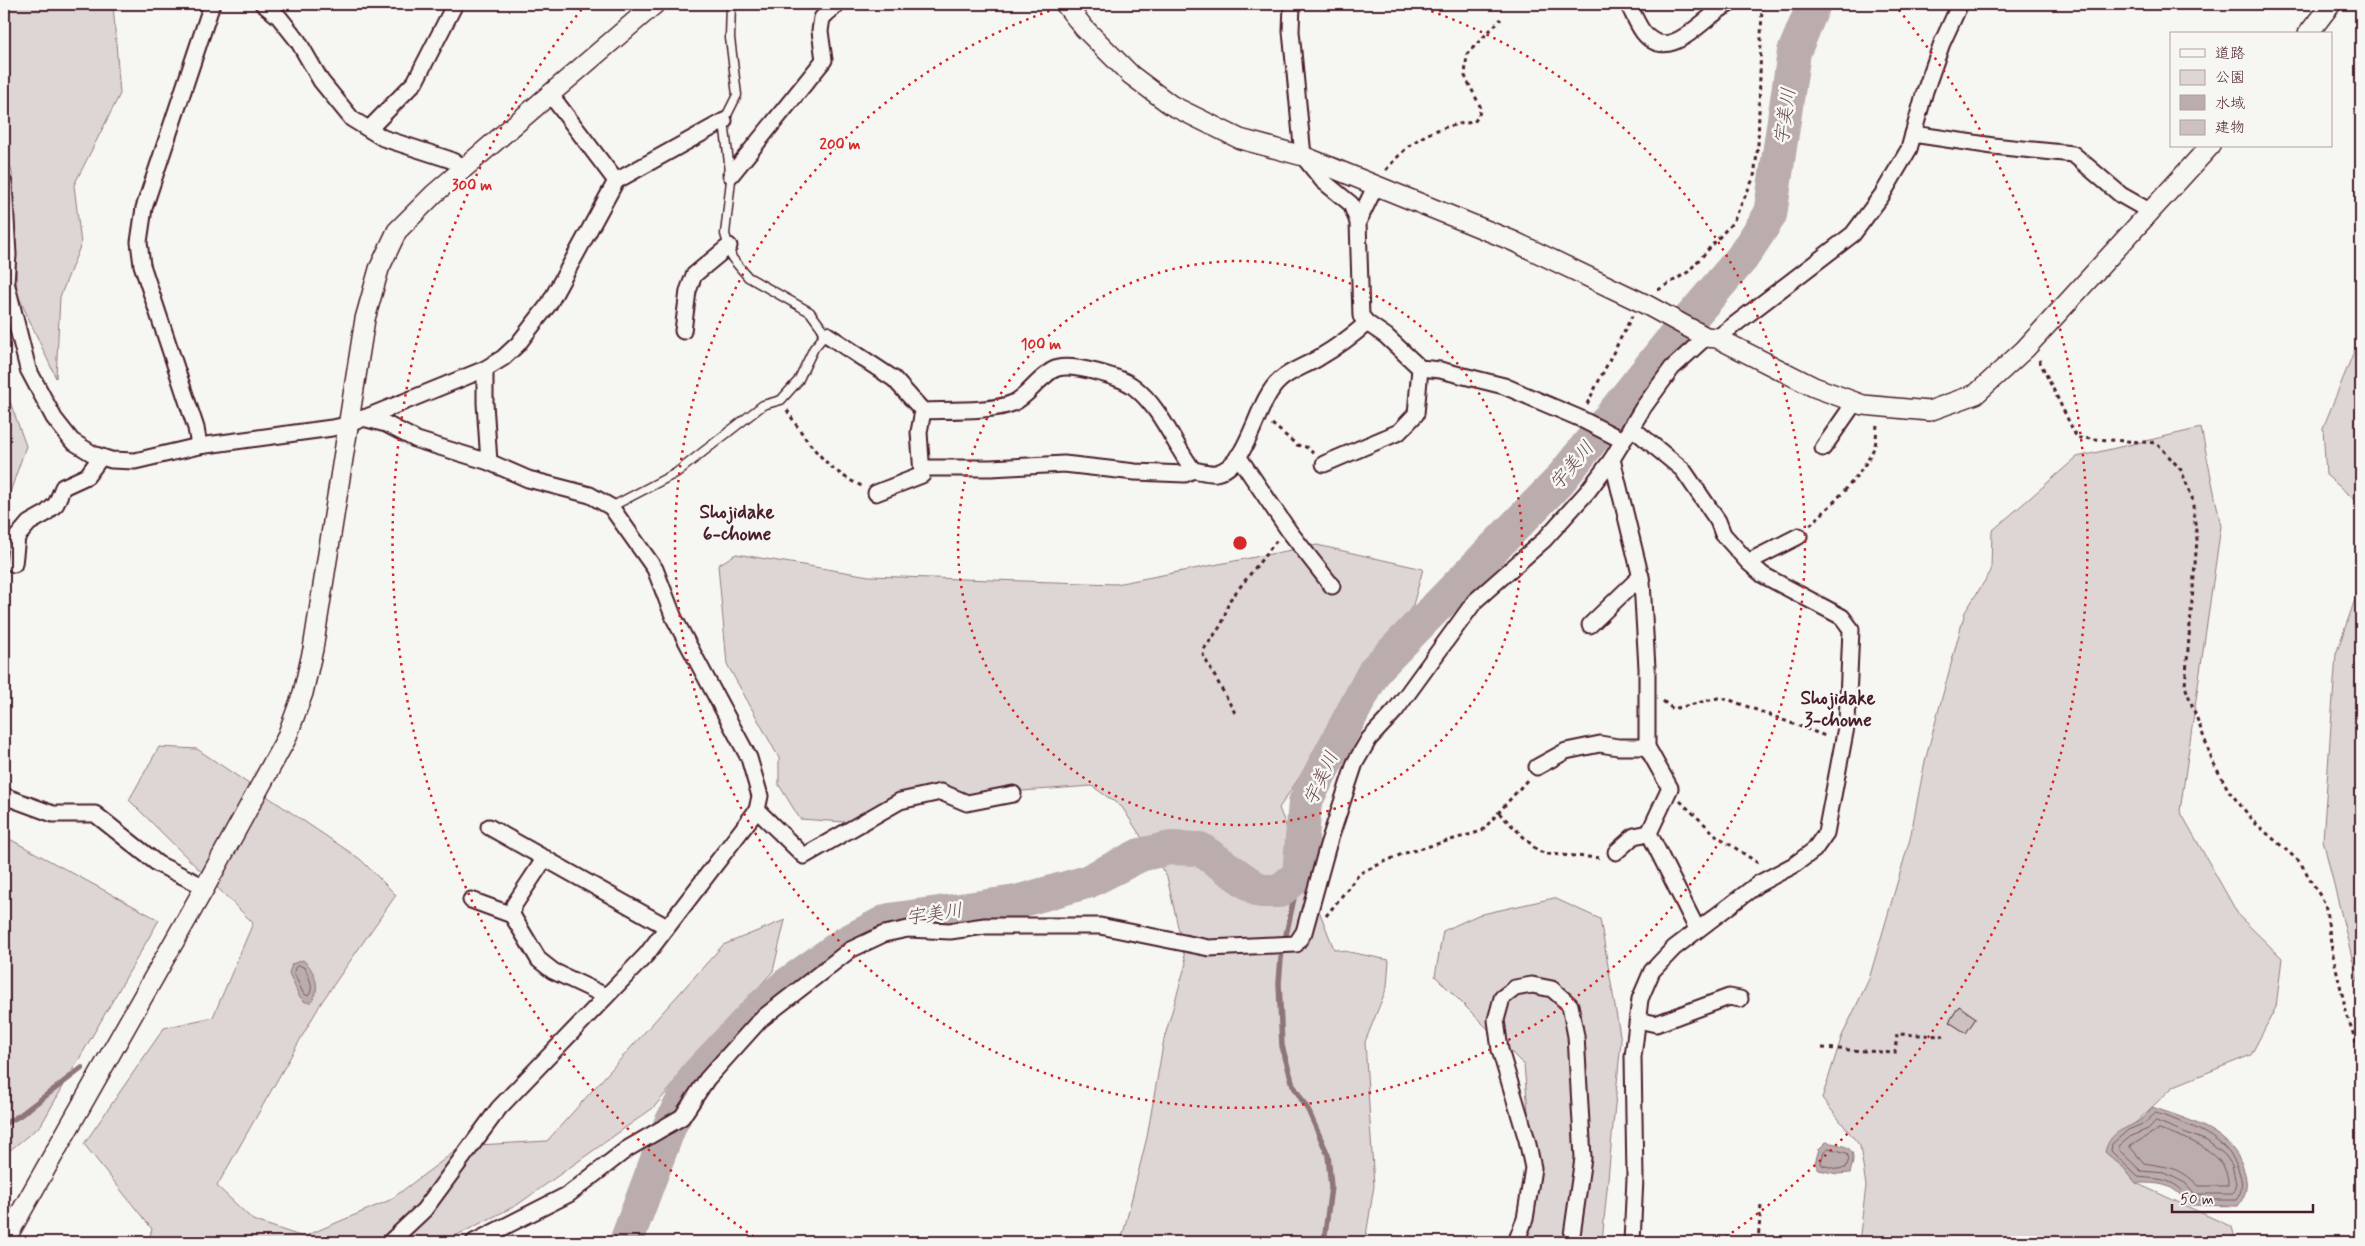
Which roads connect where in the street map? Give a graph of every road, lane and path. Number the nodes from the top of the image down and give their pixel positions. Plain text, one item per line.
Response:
1 (212, 4) edge
2 (263, 4) edge
3 (456, 4) edge
4 (655, 4) edge
5 (731, 4) edge
6 (837, 4) edge
7 (1065, 4) edge
8 (1292, 4) edge
9 (1628, 4) edge
10 (1729, 4) edge
11 (1762, 4) edge
12 (1960, 4) edge
13 (2330, 4) edge
14 (1501, 19) dead end
15 (2309, 32) edge
16 (550, 94) junction
17 (724, 121) junction
18 (369, 129) junction
19 (1913, 134) junction
20 (2208, 148) edge
21 (1303, 156) junction
22 (466, 167) junction
23 (731, 175) junction
24 (616, 181) junction
25 (4, 183) edge
26 (1376, 185) junction
27 (2151, 212) junction
28 (1358, 222) junction
29 (728, 246) junction
30 (1642, 303) junction
31 (1367, 323) junction
32 (683, 331) dead end
33 (826, 334) junction
34 (1707, 336) junction
35 (2025, 349) junction
36 (1420, 368) junction
37 (485, 369) junction
38 (781, 400) junction
39 (1855, 402) junction
40 (1879, 406) junction
41 (923, 411) junction
42 (1258, 413) junction
43 (1583, 419) junction
44 (355, 422) junction
45 (1623, 434) junction
46 (199, 446) junction
47 (1824, 448) dead end
48 (1238, 456) junction
49 (102, 457) junction
50 (1612, 459) junction
51 (489, 462) junction
52 (1324, 464) joint
53 (922, 468) junction
54 (1193, 470) junction
55 (876, 493) joint
56 (611, 507) junction
57 (1287, 528) junction
58 (1799, 536) joint
59 (1748, 562) junction
60 (14, 564) dead end
61 (1641, 576) junction
62 (1332, 586) dead end
63 (1590, 625) dead end
64 (1647, 693) junction
65 (1235, 713) dead end
66 (1842, 744) junction
67 (1647, 747) junction
68 (1537, 767) joint
69 (1669, 790) junction
70 (1013, 794) dead end
71 (4, 796) edge
72 (757, 810) junction
73 (1499, 813) junction
74 (489, 827) dead end
75 (1649, 833) junction
76 (1616, 852) joint
77 (544, 858) junction
78 (1771, 877) junction
79 (205, 887) junction
80 (471, 900) dead end
81 (512, 915) junction
82 (667, 928) junction
83 (1697, 929) junction
84 (1304, 932) junction
85 (606, 996) junction
86 (1740, 998) dead end
87 (1638, 1020) junction
88 (1944, 1036) dead end
89 (1822, 1048) dead end
90 (2361, 1057) edge
91 (1762, 1205) dead end
92 (4, 1242) edge
93 (390, 1242) edge
94 (474, 1242) edge
95 (1516, 1242) edge
96 (1571, 1242) edge
97 (1632, 1242) edge
98 (1758, 1242) edge

1 - 46 street
2 - 18 street
3 - 18 street
4 - 16 street
5 - 17 lane
6 - 23 street
7 - 21 street
8 - 21 street
9 - 10 street
11 - 30 path
12 - 19 street
13 - 15 street
14 - 26 path
16 - 22 street
16 - 24 street
17 - 23 lane
17 - 24 street
18 - 22 street
19 - 27 street
19 - 34 street
20 - 27 street
21 - 26 street
21 - 28 street
22 - 44 street
23 - 29 lane
24 - 37 street
25 - 49 street
26 - 28 street
26 - 30 street
27 - 35 street
28 - 31 street
29 - 32 street
29 - 33 lane
30 - 34 street
30 - 43 path
31 - 36 street
31 - 42 street
33 - 38 lane
33 - 41 street
34 - 39 street
34 - 45 street
35 - 40 street
35 - 90 path
36 - 43 street
36 - 52 street
37 - 44 street
37 - 51 street
38 - 55 path
38 - 56 lane
39 - 40 street
39 - 47 street
40 - 58 path
41 - 53 street
41 - 54 street
42 - 48 street
42 - 52 path
43 - 45 street
44 - 46 street
44 - 51 street
44 - 79 street
45 - 50 street
45 - 59 street
46 - 49 street
48 - 54 street
48 - 57 street
49 - 60 street
50 - 61 street
50 - 84 street
51 - 56 street
53 - 54 street
53 - 55 street
56 - 72 street
57 - 62 street
57 - 65 path
58 - 59 street
59 - 66 street
61 - 63 street
61 - 64 street
64 - 66 path
64 - 67 street
66 - 78 street
67 - 68 street
67 - 69 street
68 - 73 path
69 - 75 street
69 - 78 path
70 - 72 street
71 - 79 street
72 - 82 street
73 - 76 path
73 - 84 path
74 - 77 street
75 - 76 street
75 - 83 street
77 - 81 street
77 - 82 street
78 - 83 street
79 - 92 street
80 - 81 street
81 - 85 street
82 - 85 street
83 - 87 street
84 - 94 street
85 - 93 street
86 - 87 street
87 - 97 street
88 - 89 path
91 - 98 path
95 - 96 street

